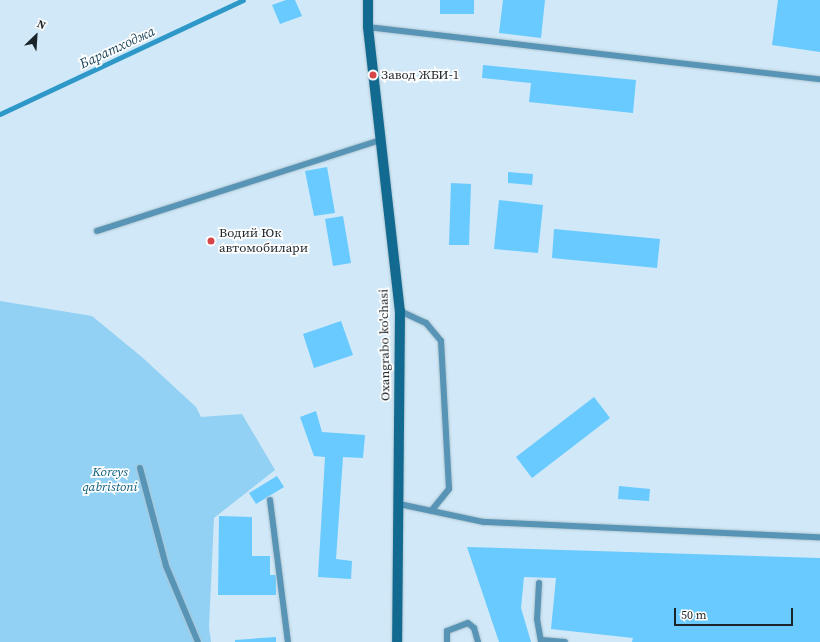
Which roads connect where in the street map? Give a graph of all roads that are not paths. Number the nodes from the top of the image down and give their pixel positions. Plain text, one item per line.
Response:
1 (368, 0) edge
2 (368, 27) junction
3 (820, 78) edge
4 (381, 140) junction
5 (97, 231) dead end
6 (400, 311) junction
7 (140, 468) dead end
8 (270, 500) dead end
9 (399, 504) junction
10 (431, 511) junction
11 (820, 537) edge
12 (539, 583) dead end
13 (541, 641) edge
14 (198, 642) edge
15 (288, 642) edge
16 (397, 642) edge
17 (447, 642) edge
18 (478, 642) edge
19 (565, 642) edge

1 - 2 main road, Oxangrabo ko'chasi
2 - 3 lane
2 - 4 main road, Oxangrabo ko'chasi
4 - 5 lane
4 - 6 main road, Oxangrabo ko'chasi
6 - 9 main road, Oxangrabo ko'chasi
6 - 10 lane
7 - 14 lane
8 - 15 lane
9 - 10 lane
9 - 16 main road, Oxangrabo ko'chasi
10 - 11 lane
12 - 13 lane
13 - 19 lane
17 - 18 lane

